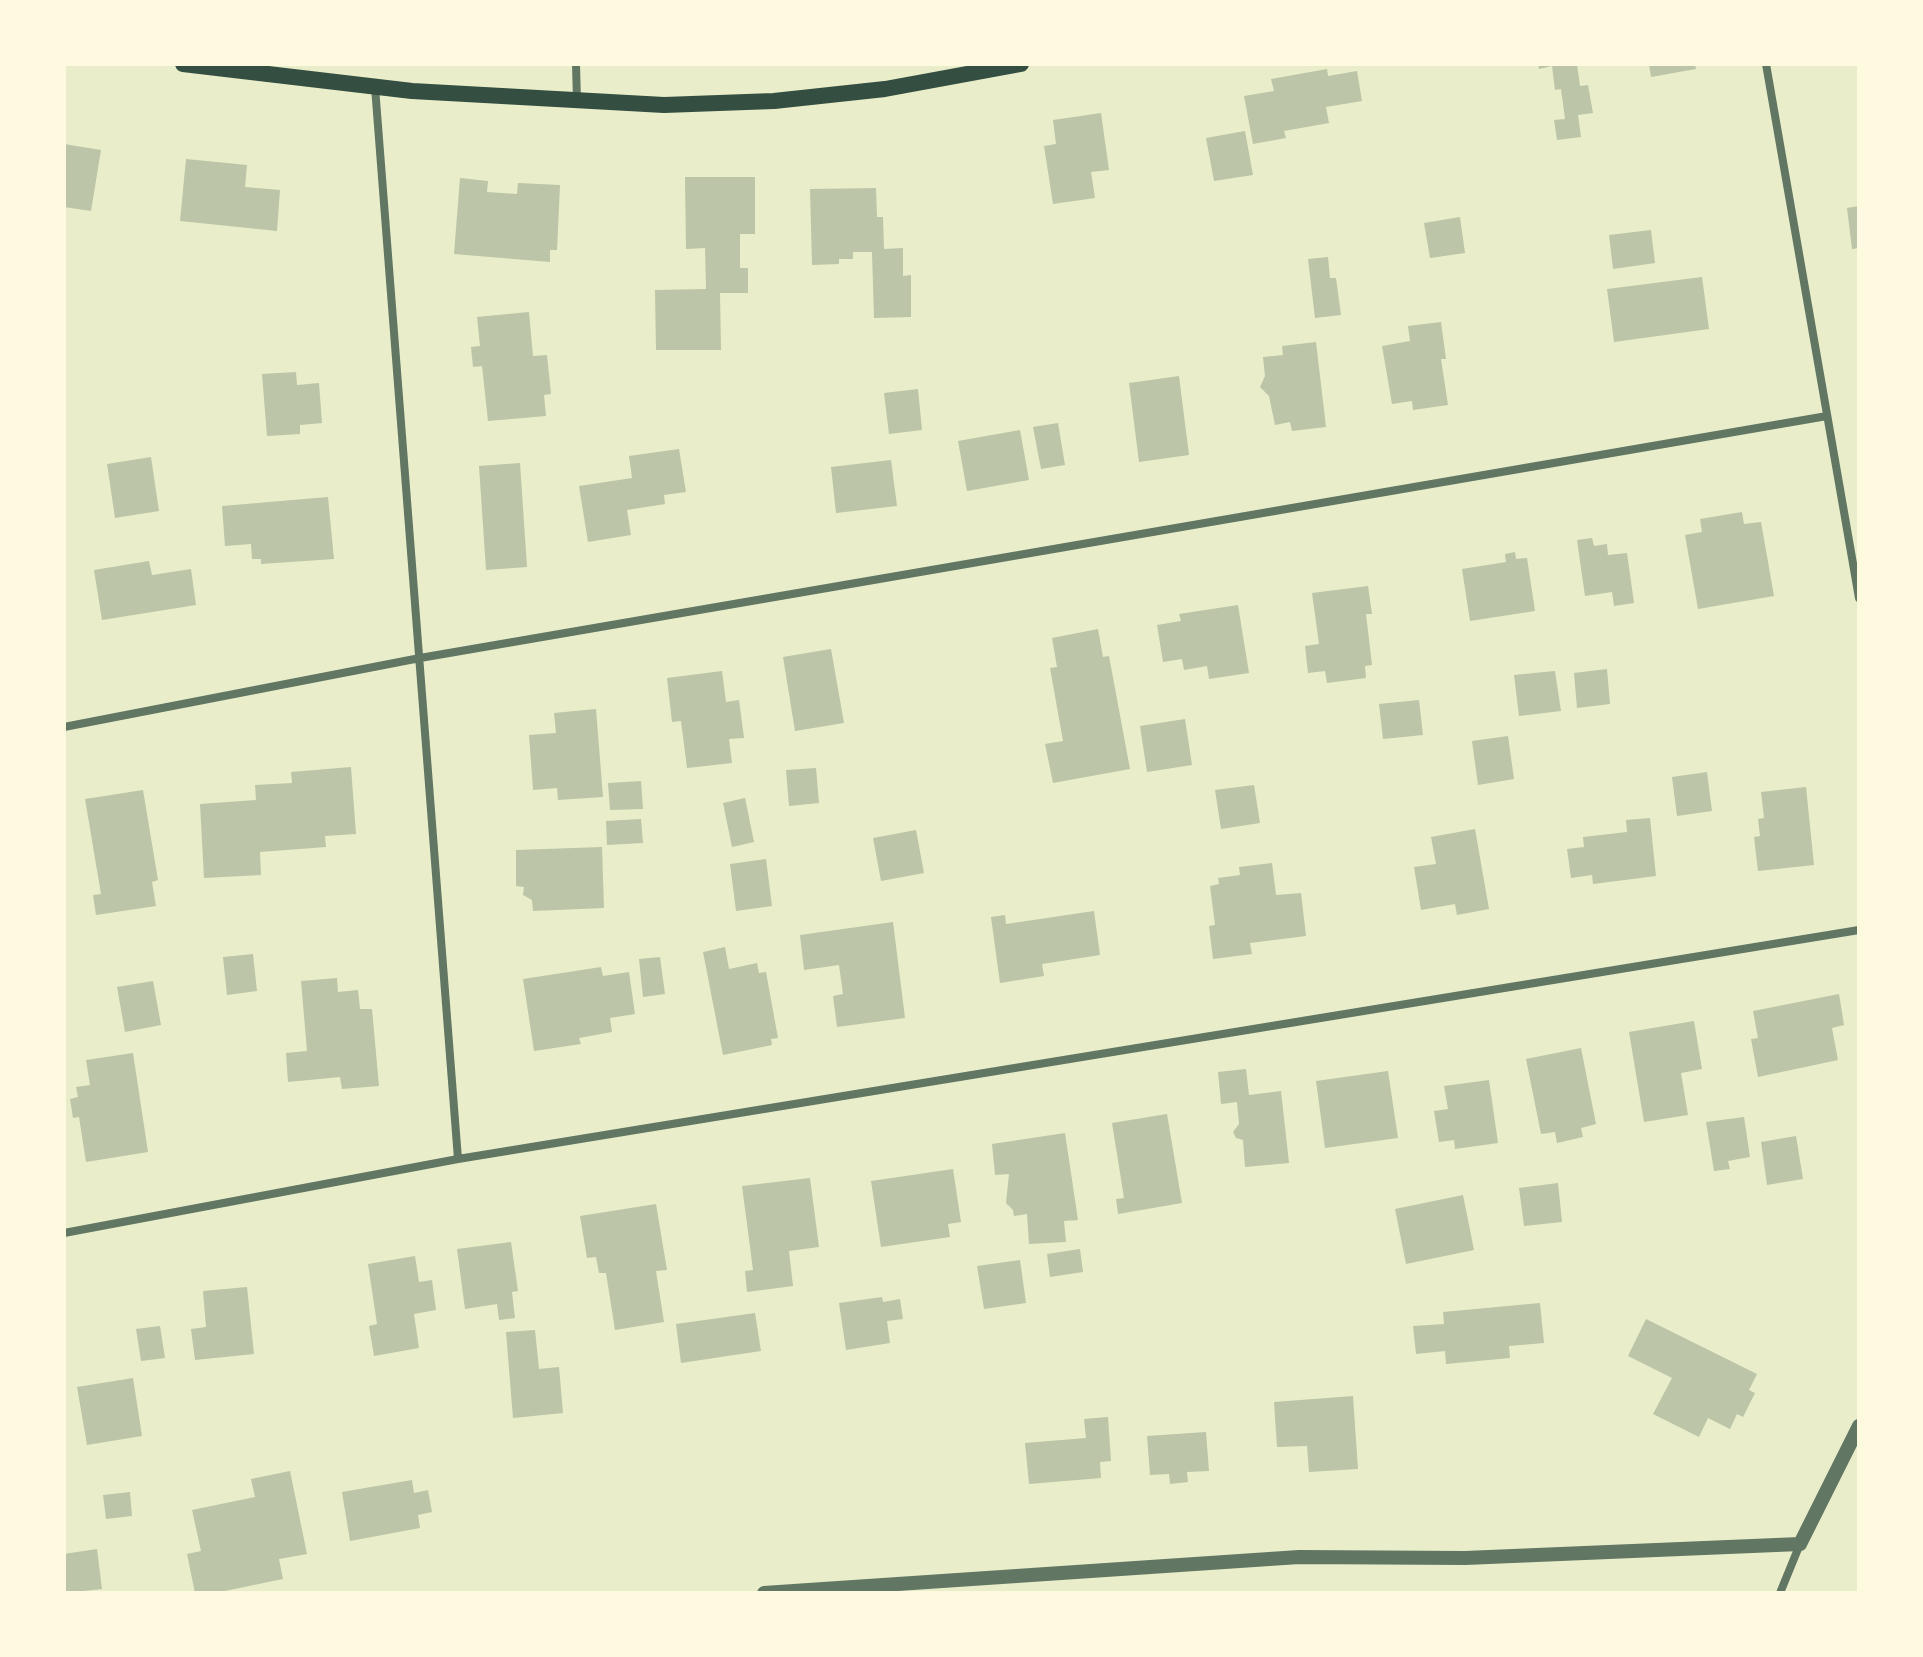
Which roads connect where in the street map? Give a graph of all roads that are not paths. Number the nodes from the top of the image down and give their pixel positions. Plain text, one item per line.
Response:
1 (183, 64) edge
2 (576, 64) edge
3 (1021, 64) edge
4 (1766, 64) edge
5 (375, 87) junction
6 (577, 102) junction
7 (1827, 416) junction
8 (1859, 598) edge
9 (420, 658) junction
10 (64, 727) edge
11 (1859, 930) edge
12 (458, 1159) junction
13 (64, 1233) edge
14 (1859, 1426) edge
15 (1800, 1544) junction
16 (764, 1593) edge
17 (1780, 1593) edge

1 - 5 main road
2 - 6 street
3 - 6 main road
4 - 7 street
5 - 6 main road
5 - 9 street
7 - 8 street
7 - 9 street
9 - 10 street
9 - 12 street
11 - 12 street
12 - 13 street
14 - 15 street
15 - 16 street
15 - 17 street

